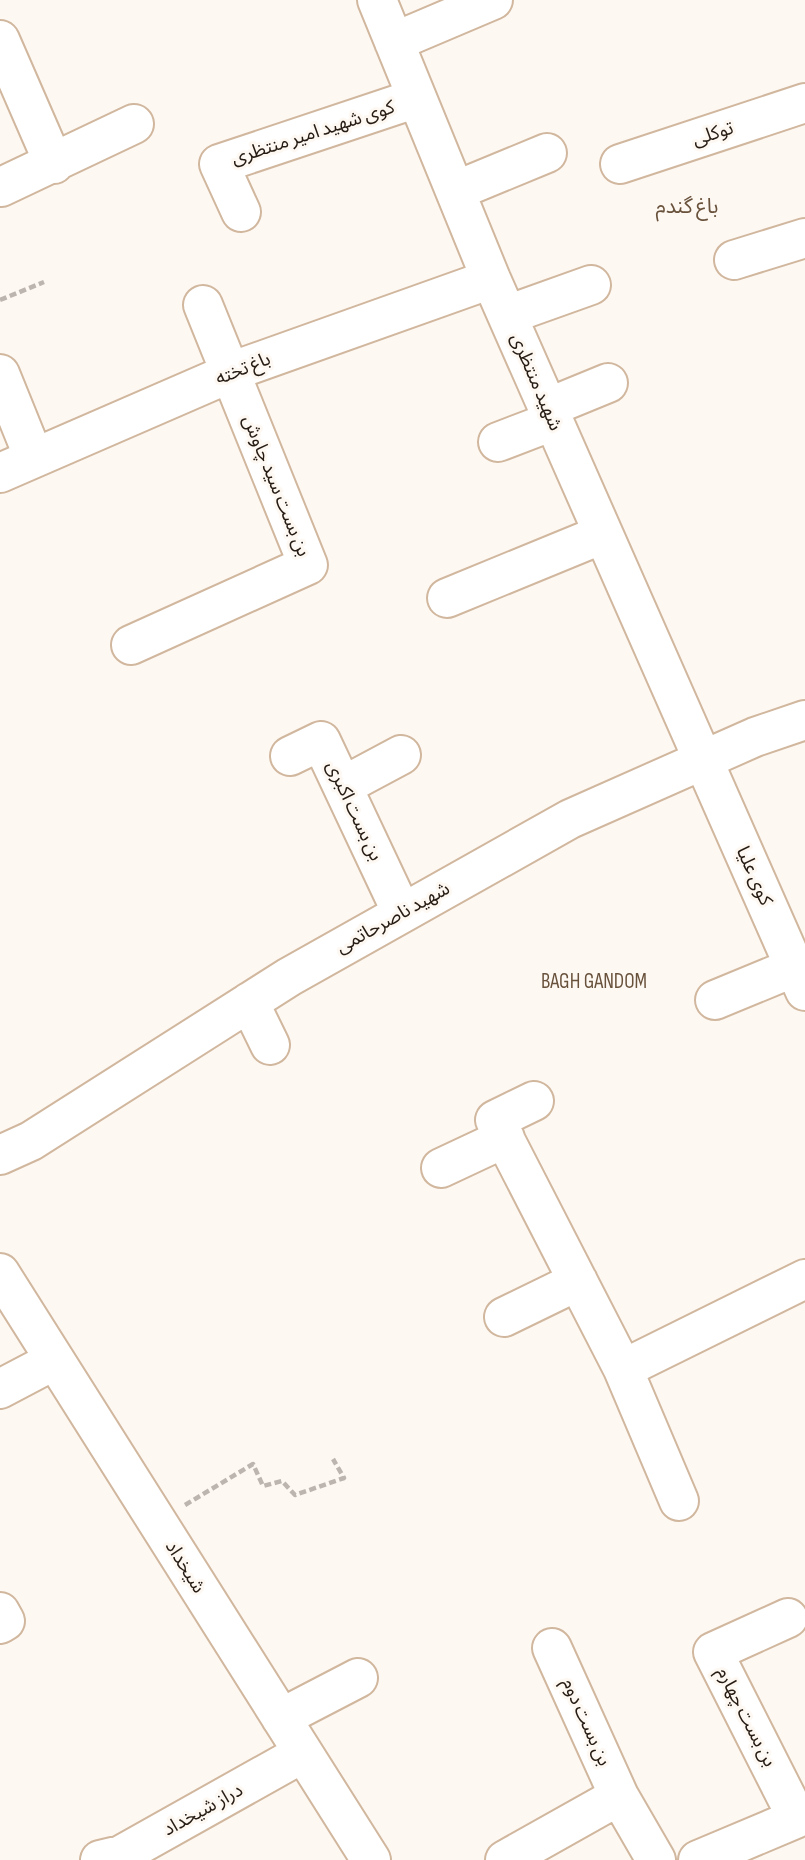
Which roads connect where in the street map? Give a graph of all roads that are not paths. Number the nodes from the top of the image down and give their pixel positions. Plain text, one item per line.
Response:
1 (377, 0) edge
2 (493, 0) edge
3 (0, 40) edge
4 (394, 43) junction
5 (417, 98) junction
6 (805, 103) edge
7 (134, 124) dead end
8 (547, 153) dead end
9 (54, 164) junction
10 (620, 164) dead end
11 (1, 187) edge
12 (455, 191) junction
13 (241, 212) dead end
14 (805, 238) edge
15 (734, 260) dead end
16 (491, 279) junction
17 (591, 285) dead end
18 (203, 305) dead end
19 (507, 315) junction
20 (231, 373) junction
21 (0, 374) edge
22 (608, 383) dead end
23 (550, 414) junction
24 (498, 442) dead end
25 (34, 458) junction
26 (0, 473) edge
27 (603, 534) junction
28 (447, 598) dead end
29 (131, 645) dead end
30 (805, 720) edge
31 (401, 755) dead end
32 (290, 756) dead end
33 (702, 761) junction
34 (343, 786) junction
35 (402, 913) junction
36 (800, 979) edge
37 (715, 1000) dead end
38 (249, 1002) junction
39 (270, 1045) dead end
40 (534, 1101) dead end
41 (505, 1138) junction
42 (0, 1154) edge
43 (441, 1168) dead end
44 (0, 1273) edge
45 (578, 1281) junction
46 (803, 1286) edge
47 (504, 1317) dead end
48 (55, 1360) junction
49 (623, 1369) junction
50 (0, 1389) edge
51 (680, 1501) dead end
52 (0, 1612) edge
53 (788, 1618) dead end
54 (0, 1624) edge
55 (552, 1648) dead end
56 (358, 1678) dead end
57 (281, 1718) junction
58 (303, 1753) junction
59 (619, 1796) junction
60 (801, 1816) edge
61 (115, 1858) edge
62 (371, 1860) edge
63 (505, 1860) edge
64 (656, 1860) edge
65 (698, 1860) edge

1 - 4 street, شهید منتظری
2 - 4 street
3 - 9 street
4 - 5 street, شهید منتظری
5 - 12 street, شهید منتظری
5 - 13 street, کوی شهید امیر منتظری
6 - 10 street, توکلی
7 - 9 street
8 - 12 street
9 - 11 street
12 - 16 street, شهید منتظری
14 - 15 street
16 - 19 street, شهید منتظری
16 - 20 street, باغ تخته
17 - 19 street
18 - 20 street, بن بست سید چاوش
19 - 23 street, شهید منتظری
20 - 25 street, باغ تخته
20 - 29 street, بن بست سید چاوش
21 - 25 street
22 - 23 street
23 - 24 street
23 - 27 street, شهید منتظری
25 - 26 street, باغ تخته
27 - 28 street
27 - 33 street, شهید منتظری
30 - 33 street, شهید ناصرحاتمی
31 - 34 street
32 - 34 street, بن بست اکبری
33 - 35 street, شهید ناصرحاتمی
33 - 36 street, کوی علیا
34 - 35 street, بن بست اکبری
35 - 38 street, شهید ناصرحاتمی
36 - 37 street
38 - 39 street
38 - 42 street, شهید ناصرحاتمی
40 - 41 street
41 - 43 street
41 - 45 street
44 - 48 street, شیخداد
45 - 47 street
45 - 49 street
46 - 49 street
48 - 50 street
48 - 57 street, شیخداد
49 - 51 street
52 - 54 street
53 - 60 street, بن بست چهارم
55 - 59 street, بن بست دوم
56 - 57 street
57 - 58 street, شیخداد
58 - 61 street, دراز شیخداد
58 - 62 street, شیخداد
59 - 63 street
59 - 64 street, بن بست دوم
60 - 65 street

